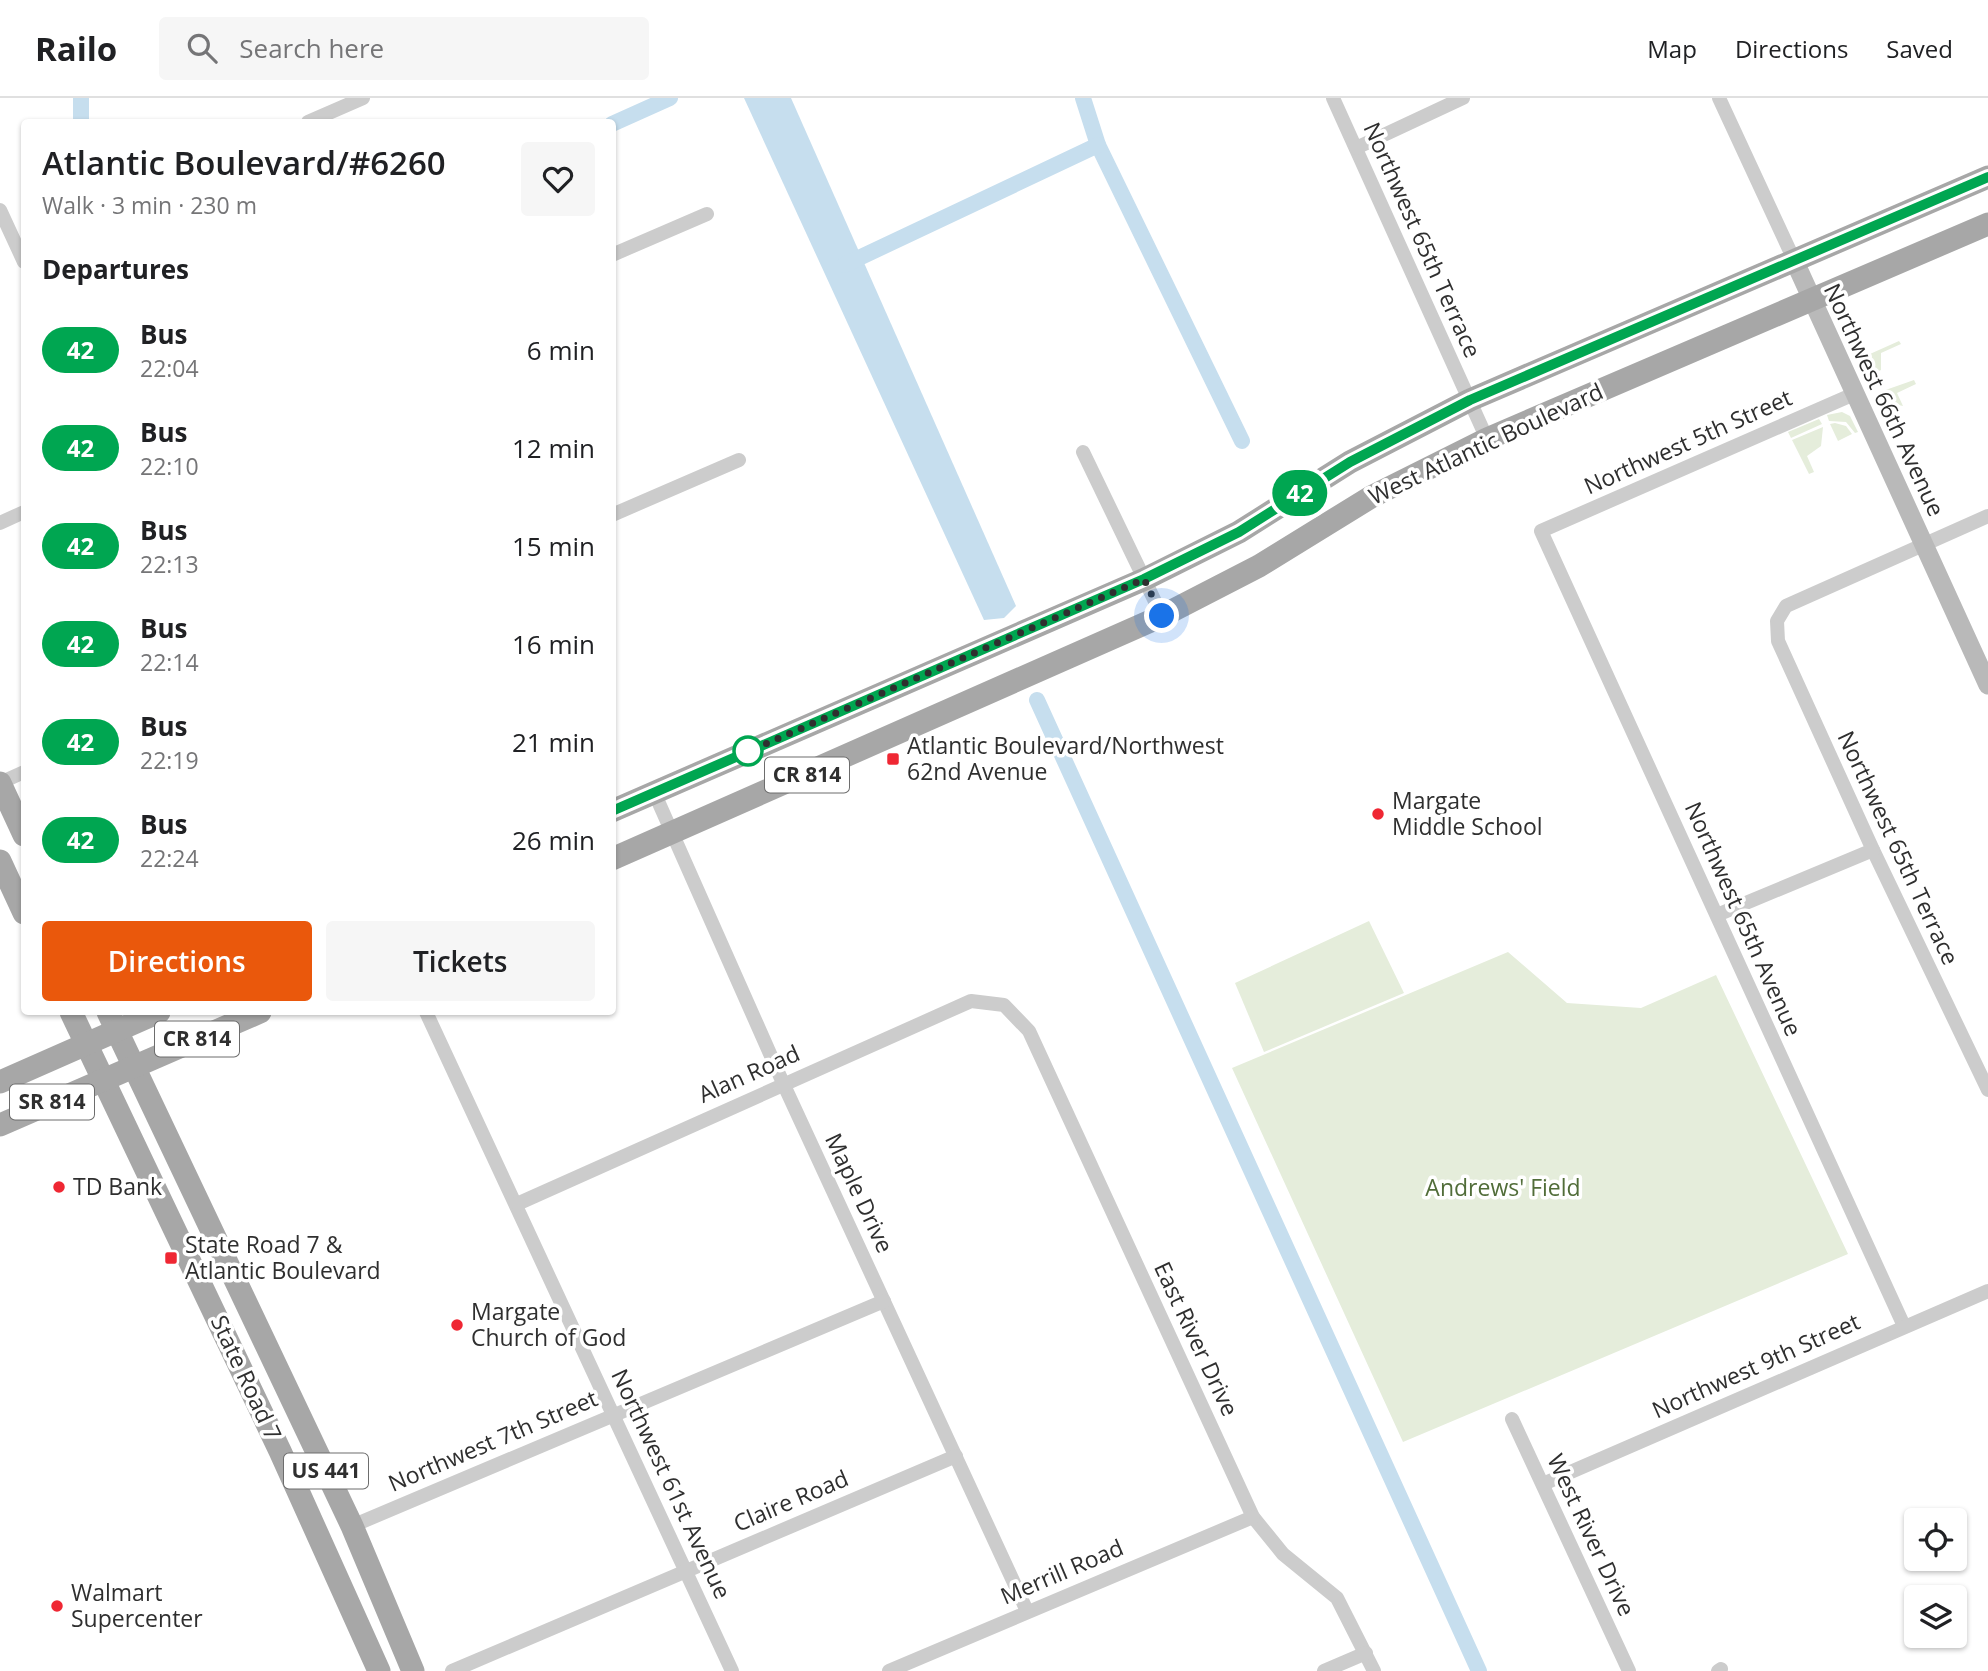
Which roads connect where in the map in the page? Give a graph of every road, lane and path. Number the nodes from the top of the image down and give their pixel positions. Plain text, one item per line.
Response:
1 (363, 98) edge
2 (1333, 98) edge
3 (1463, 98) edge
4 (1719, 98) edge
5 (315, 119) edge
6 (1356, 148) junction
7 (1988, 177) edge
8 (0, 210) edge
9 (707, 214) dead end
10 (1988, 224) edge
11 (21, 251) edge
12 (616, 254) edge
13 (1795, 261) junction
14 (1811, 300) junction
15 (1854, 394) junction
16 (1470, 400) junction
17 (1487, 439) junction
18 (1083, 452) dead end
19 (739, 460) dead end
20 (21, 513) edge
21 (616, 513) edge
22 (1988, 516) edge
23 (0, 523) edge
24 (1541, 531) joint
25 (1924, 545) junction
26 (1144, 579) junction
27 (1162, 616) junction
28 (1988, 685) edge
29 (21, 773) edge
30 (0, 783) edge
31 (654, 792) junction
32 (616, 809) edge
33 (21, 828) edge
34 (672, 833) junction
35 (1873, 850) junction
36 (616, 857) edge
37 (0, 861) edge
38 (21, 906) edge
39 (1717, 915) junction
40 (1004, 1006) joint
41 (72, 1015) edge
42 (144, 1015) edge
43 (253, 1015) edge
44 (427, 1015) edge
45 (113, 1021) edge
46 (87, 1044) junction
47 (134, 1067) junction
48 (104, 1079) junction
49 (0, 1082) edge
50 (783, 1083) junction
51 (1988, 1090) edge
52 (0, 1125) edge
53 (517, 1204) junction
54 (1988, 1291) edge
55 (884, 1301) junction
56 (1904, 1326) junction
57 (613, 1414) junction
58 (1512, 1419) dead end
59 (956, 1456) junction
60 (1543, 1485) junction
61 (296, 1486) junction
62 (1253, 1517) junction
63 (352, 1526) junction
64 (318, 1533) junction
65 (686, 1571) junction
66 (377, 1583) junction
67 (1027, 1611) junction
68 (1366, 1653) junction
69 (379, 1671) edge
70 (413, 1671) edge
71 (452, 1671) edge
72 (732, 1671) edge
73 (889, 1671) edge
74 (1324, 1671) edge
75 (1374, 1671) edge
76 (1629, 1671) edge

1 - 5 street
2 - 6 street, Northwest 65th Terrace
3 - 6 street
4 - 13 street, Northwest 66th Avenue
6 - 16 street, Northwest 65th Terrace
7 - 13 main road, West Atlantic Boulevard / CR 814
8 - 11 street
9 - 12 street
10 - 14 main road, West Atlantic Boulevard / CR 814
13 - 14 street, Northwest 66th Avenue
13 - 16 main road, West Atlantic Boulevard / CR 814
14 - 15 street, Northwest 66th Avenue
14 - 17 main road, West Atlantic Boulevard / CR 814
15 - 24 street, Northwest 5th Street
15 - 25 street, Northwest 66th Avenue
16 - 17 street, Northwest 65th Terrace
16 - 26 main road, West Atlantic Boulevard / CR 814
17 - 27 main road, West Atlantic Boulevard / CR 814
18 - 26 street
19 - 21 street
20 - 23 street
22 - 25 street
24 - 39 street, Northwest 65th Avenue
25 - 28 street, Northwest 66th Avenue
25 - 35 street, Northwest 65th Terrace
26 - 27 street
26 - 31 main road, West Atlantic Boulevard / CR 814
27 - 34 main road, West Atlantic Boulevard / CR 814
29 - 30 street
30 - 33 main road
31 - 32 main road, West Atlantic Boulevard / CR 814
31 - 34 street, Maple Drive
34 - 36 main road, West Atlantic Boulevard / CR 814
34 - 50 street, Maple Drive
35 - 39 street
35 - 51 street, Northwest 65th Terrace
37 - 38 main road
39 - 56 street, Northwest 65th Avenue
40 - 50 street, Alan Road
40 - 62 street, East River Drive
41 - 46 main road, State Road 7 / US 441
42 - 45 main road, CR 814
43 - 47 main road, CR 814
44 - 53 street, Northwest 61st Avenue
45 - 46 main road, SR 814
45 - 47 main road, State Road 7 / US 441
46 - 48 main road, State Road 7 / US 441
46 - 49 main road, SR 814
47 - 48 main road, SR 814
47 - 63 main road, State Road 7 / US 441
48 - 52 main road, SR 814
48 - 61 main road, State Road 7 / US 441
50 - 53 street, Alan Road
50 - 55 street, Maple Drive
53 - 57 street, Northwest 61st Avenue
54 - 56 street, Northwest 9th Street
55 - 57 street, Northwest 7th Street
55 - 59 street, Maple Drive
56 - 60 street, Northwest 9th Street
57 - 63 street, Northwest 7th Street
57 - 65 street, Northwest 61st Avenue
58 - 60 street, West River Drive
59 - 65 street, Claire Road
59 - 67 street, Maple Drive
60 - 76 street, West River Drive
61 - 63 main road
61 - 64 main road, State Road 7 / US 441
62 - 67 street, Merrill Road
62 - 68 street, East River Drive
63 - 66 main road, State Road 7 / US 441
64 - 66 main road
64 - 69 main road, State Road 7 / US 441
65 - 71 street, Claire Road
65 - 72 street, Northwest 61st Avenue
66 - 70 main road, State Road 7 / US 441
67 - 73 street, Merrill Road
68 - 74 street
68 - 75 street, East River Drive

